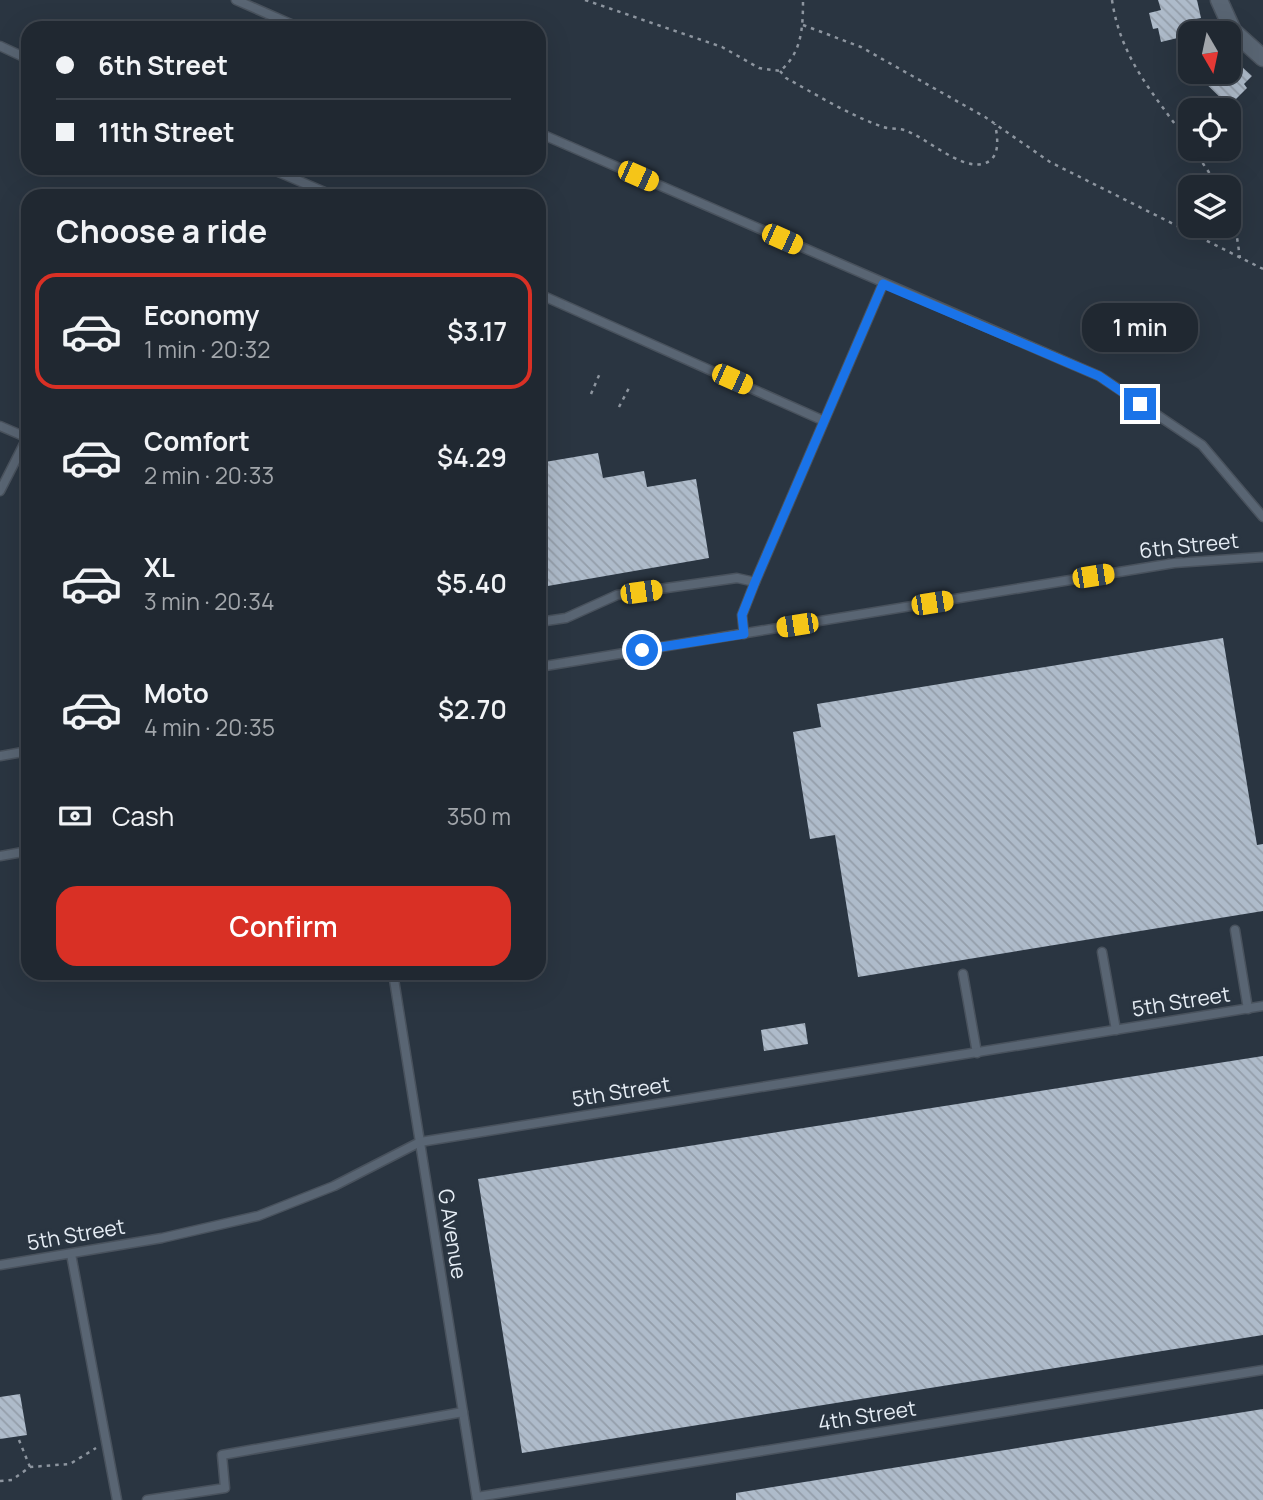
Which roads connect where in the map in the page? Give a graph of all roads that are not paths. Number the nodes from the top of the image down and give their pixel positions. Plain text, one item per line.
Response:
1 (236, 0) edge
2 (1219, 0) edge
3 (284, 21) edge
4 (0, 46) edge
5 (21, 56) edge
6 (1263, 58) edge
7 (546, 136) edge
8 (286, 175) edge
9 (318, 189) edge
10 (883, 284) junction
11 (546, 297) edge
12 (822, 420) junction
13 (0, 426) edge
14 (21, 435) edge
15 (21, 451) edge
16 (0, 491) edge
17 (1263, 517) edge
18 (1263, 557) edge
19 (755, 582) junction
20 (546, 621) edge
21 (744, 634) junction
22 (546, 666) edge
23 (21, 752) edge
24 (0, 755) edge
25 (21, 852) edge
26 (0, 856) edge
27 (1236, 930) dead end
28 (1102, 952) dead end
29 (963, 974) dead end
30 (394, 980) edge
31 (1263, 1006) edge
32 (1248, 1009) junction
33 (1116, 1030) junction
34 (976, 1053) junction
35 (420, 1142) junction
36 (71, 1254) junction
37 (0, 1265) edge
38 (1263, 1370) edge
39 (463, 1412) junction
40 (477, 1499) edge
41 (117, 1500) edge
42 (147, 1500) edge

1 - 3 lane
2 - 6 street
4 - 5 lane
7 - 10 lane
8 - 9 lane
10 - 12 lane
10 - 17 lane
11 - 12 lane
12 - 19 lane
13 - 14 lane
15 - 16 lane
18 - 21 lane, 6th Street
19 - 20 lane
19 - 21 lane
21 - 22 lane, 6th Street
23 - 24 lane
25 - 26 lane
27 - 32 lane
28 - 33 lane
29 - 34 lane
30 - 35 lane, G Avenue
31 - 32 lane, 5th Street
32 - 33 lane, 5th Street
33 - 34 lane, 5th Street
34 - 35 lane, 5th Street
35 - 36 lane, 5th Street
35 - 39 lane, G Avenue
36 - 37 lane, 5th Street
36 - 41 lane
38 - 40 lane, 4th Street
39 - 40 lane, G Avenue
39 - 42 lane

